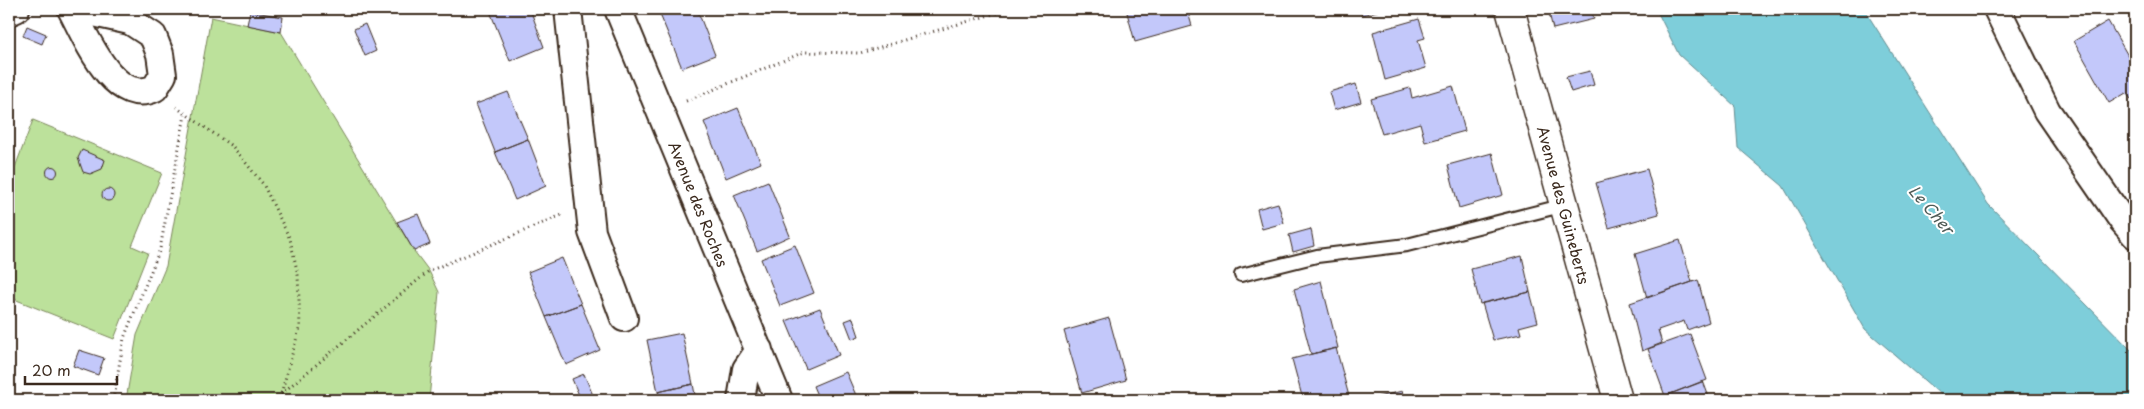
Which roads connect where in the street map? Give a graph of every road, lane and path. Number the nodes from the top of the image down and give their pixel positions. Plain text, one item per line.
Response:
1 (16, 9) edge
2 (71, 9) edge
3 (76, 9) edge
4 (568, 9) edge
5 (618, 9) edge
6 (1010, 9) edge
7 (1510, 9) edge
8 (1997, 9) edge
9 (9, 12) edge
10 (155, 88) junction
11 (660, 112) junction
12 (185, 115) junction
13 (589, 204) junction
14 (1564, 206) junction
15 (2131, 222) edge
16 (1241, 275) dead end
17 (624, 318) dead end
18 (758, 350) junction
19 (281, 394) junction
20 (113, 400) edge
21 (277, 400) edge
22 (741, 400) edge
23 (779, 400) edge
24 (1618, 400) edge

1 - 9 street
2 - 10 street
3 - 10 street
4 - 13 street
5 - 11 street, Avenue des Roches
6 - 11 path
7 - 14 street, Avenue des Guineberts
8 - 15 street
10 - 12 path
11 - 18 street, Avenue des Roches
12 - 19 path
12 - 20 path
13 - 17 street
13 - 19 path
14 - 16 lane
14 - 24 street, Avenue des Guineberts
18 - 22 street
18 - 23 street, Avenue des Roches
19 - 21 path

